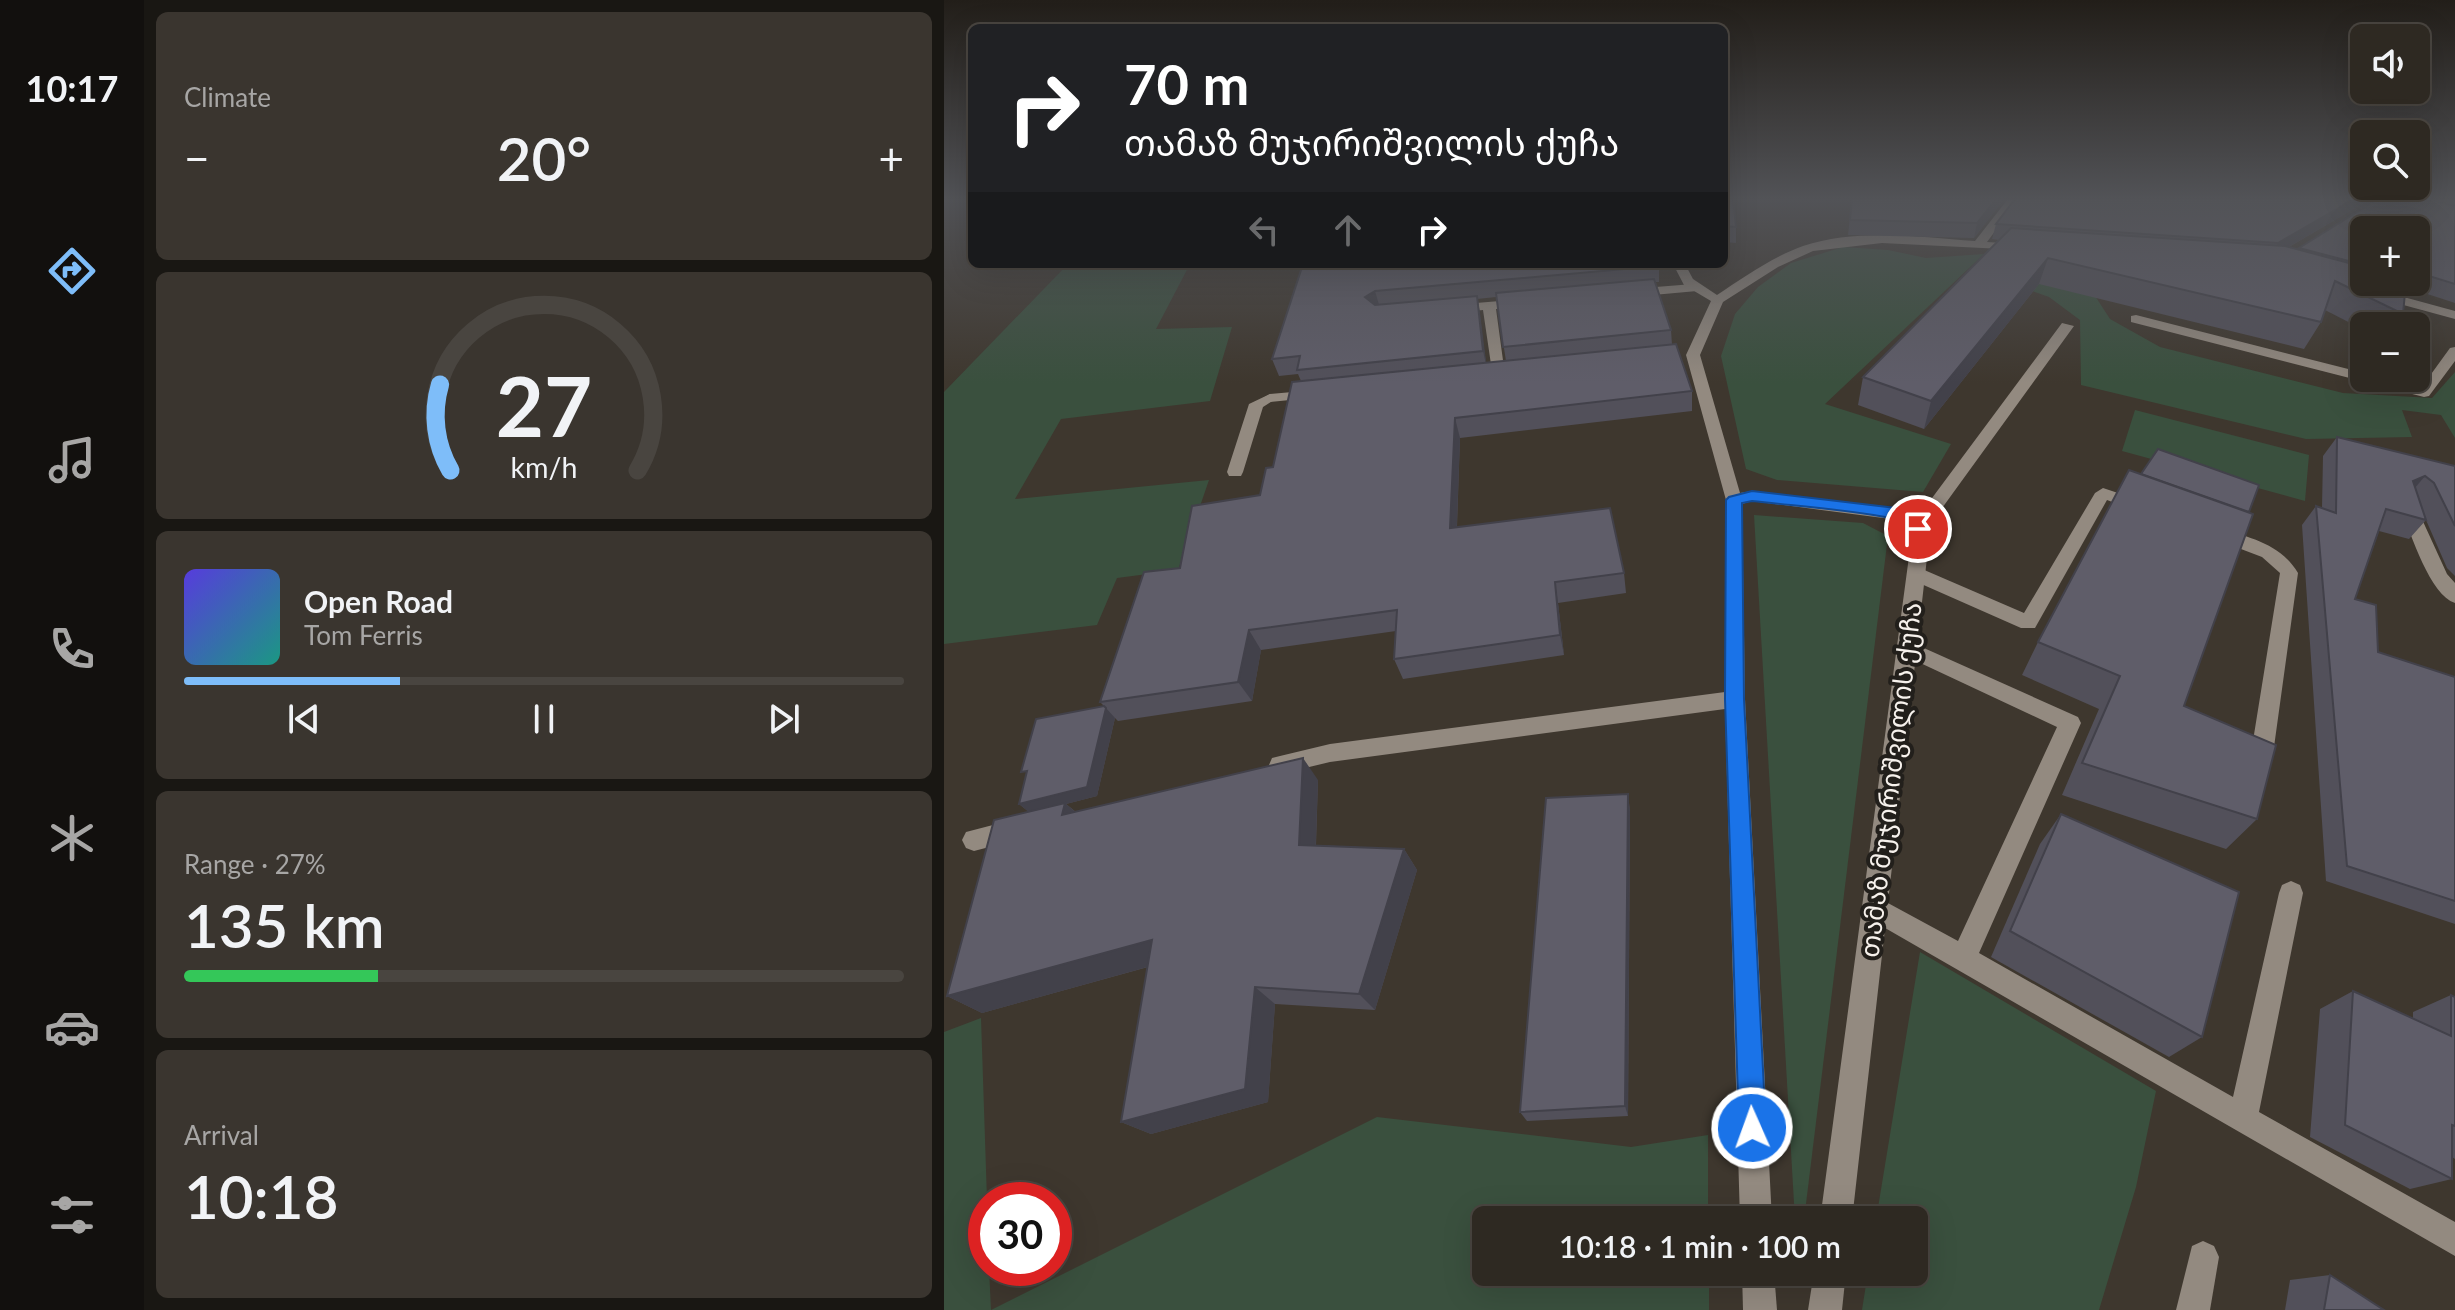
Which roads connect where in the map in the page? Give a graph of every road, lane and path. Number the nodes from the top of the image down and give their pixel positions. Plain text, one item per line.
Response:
1 (1782, 260) edge
2 (1680, 268) edge
3 (1693, 288) junction
4 (1615, 295) edge
5 (2386, 296) edge
6 (1718, 300) junction
7 (1536, 302) edge
8 (1489, 306) junction
9 (1443, 310) edge
10 (2455, 315) edge
11 (2136, 319) edge
12 (2067, 326) dead end
13 (2455, 351) edge
14 (2350, 374) edge
15 (1498, 375) edge
16 (2430, 385) edge
17 (1331, 392) edge
18 (1235, 472) dead end
19 (1734, 500) junction
20 (2407, 503) edge
21 (2158, 513) edge
22 (2200, 528) edge
23 (1918, 529) junction
24 (1916, 574) junction
25 (2455, 596) edge
26 (1906, 648) junction
27 (1735, 699) junction
28 (2263, 747) edge
29 (1253, 772) edge
30 (1036, 825) edge
31 (974, 840) dead end
32 (2291, 893) dead end
33 (1875, 908) junction
34 (1963, 959) junction
35 (2243, 1119) junction
36 (1755, 1206) edge
37 (1838, 1206) edge
38 (2455, 1240) edge
39 (2203, 1257) dead end
40 (1759, 1286) edge
41 (1828, 1286) edge
42 (1760, 1310) edge
43 (1825, 1310) edge
44 (2193, 1310) edge

1 - 6 street
2 - 3 street
3 - 4 street
3 - 6 street
5 - 10 street
6 - 19 street
7 - 8 street
8 - 9 street
8 - 15 street
11 - 14 street
12 - 23 street
13 - 16 street
17 - 18 street
19 - 23 street
19 - 27 street
20 - 25 street
21 - 24 street
22 - 28 street
23 - 24 street, თამაზ მუჯირიშვილის ქუჩა
24 - 26 street, თამაზ მუჯირიშვილის ქუჩა
26 - 33 street, თამაზ მუჯირიშვილის ქუჩა
26 - 34 street
27 - 29 street
27 - 36 street
30 - 31 street
32 - 35 street
33 - 34 street
33 - 37 street, თამაზ მუჯირიშვილის ქუჩა
34 - 35 street
35 - 38 street
39 - 44 street
40 - 42 street
41 - 43 street

